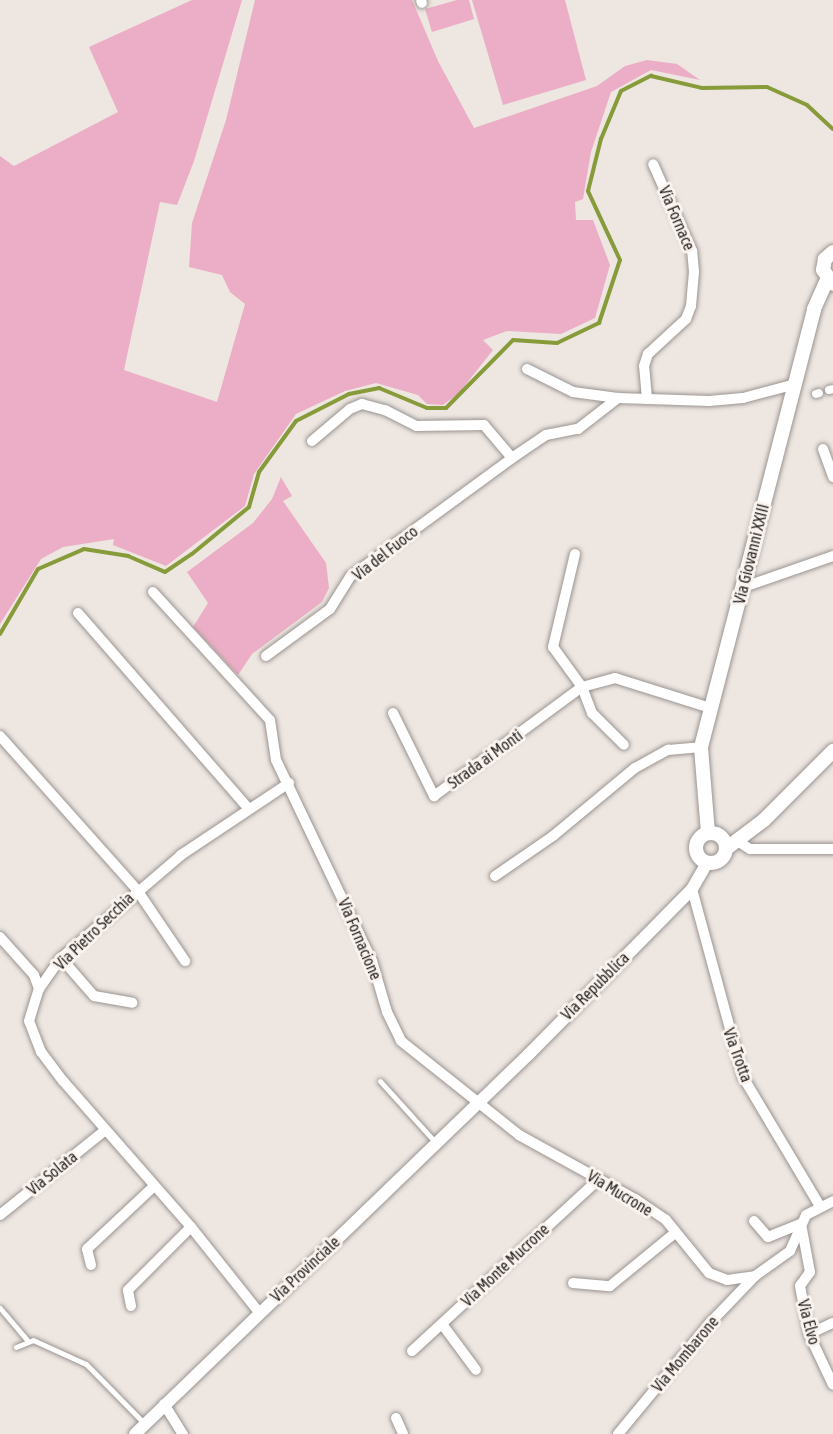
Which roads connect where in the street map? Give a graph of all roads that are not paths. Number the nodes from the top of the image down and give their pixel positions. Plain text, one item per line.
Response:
1 (653, 164) dead end
2 (833, 252) edge
3 (830, 282) edge
4 (527, 369) dead end
5 (796, 384) junction
6 (618, 398) junction
7 (647, 399) junction
8 (312, 441) dead end
9 (823, 449) dead end
10 (512, 458) junction
11 (833, 477) edge
12 (575, 554) dead end
13 (833, 556) edge
14 (744, 586) junction
15 (153, 592) dead end
16 (78, 613) dead end
17 (266, 656) dead end
18 (582, 687) junction
19 (710, 708) junction
20 (393, 713) dead end
21 (0, 736) edge
22 (624, 745) dead end
23 (701, 747) junction
24 (833, 751) edge
25 (289, 783) junction
26 (249, 809) junction
27 (708, 832) junction
28 (733, 845) junction
29 (833, 849) edge
30 (707, 863) junction
31 (495, 876) dead end
32 (692, 889) junction
33 (137, 890) junction
34 (0, 937) edge
35 (61, 958) junction
36 (185, 961) dead end
37 (39, 988) junction
38 (132, 1003) dead end
39 (380, 1081) dead end
40 (476, 1104) junction
41 (104, 1131) junction
42 (436, 1143) junction
43 (598, 1180) junction
44 (154, 1186) junction
45 (833, 1201) edge
46 (820, 1206) junction
47 (0, 1215) edge
48 (754, 1221) dead end
49 (801, 1224) junction
50 (191, 1227) junction
51 (675, 1233) junction
52 (91, 1265) dead end
53 (755, 1276) junction
54 (573, 1283) dead end
55 (131, 1306) dead end
56 (0, 1308) edge
57 (258, 1311) junction
58 (833, 1323) edge
59 (442, 1324) junction
60 (809, 1334) junction
61 (28, 1341) junction
62 (16, 1347) dead end
63 (412, 1351) dead end
64 (476, 1370) dead end
65 (833, 1385) edge
66 (164, 1404) junction
67 (396, 1418) dead end
68 (145, 1425) junction
69 (135, 1434) edge
70 (183, 1434) edge
71 (403, 1434) edge
72 (618, 1434) edge

1 - 7 street, Via Fornace
2 - 3 main road, Via Giovanni XXIII
3 - 5 main road, Via Giovanni XXIII
4 - 6 street
5 - 7 street
5 - 14 main road, Via Giovanni XXIII
6 - 7 street
6 - 10 street
8 - 10 street
9 - 11 street
10 - 17 street, Via del Fuoco
12 - 18 street
13 - 14 street
14 - 19 main road, Via Giovanni XXIII
15 - 25 street
16 - 26 street
18 - 19 street, Strada ai Monti
18 - 20 street, Strada ai Monti
18 - 22 street
19 - 23 main road, Via Giovanni XXIII
21 - 33 street
23 - 27 main road, Via Giovanni XXIII
23 - 31 street
24 - 28 main road
25 - 26 street, Via Pietro Secchia
25 - 40 street, Via Fornacione
26 - 33 street, Via Pietro Secchia
27 - 28 main road
27 - 30 main road
28 - 29 street
28 - 30 main road
30 - 32 street, Via Repubblica
32 - 40 street, Via Repubblica
32 - 46 street, Via Trotta
33 - 35 street, Via Pietro Secchia
33 - 36 street
34 - 37 street
35 - 37 street, Via Pietro Secchia
35 - 38 street
37 - 41 street, Via Pietro Secchia
39 - 42 lane
40 - 42 street, Via Provinciale
40 - 43 street, Via Mucrone
41 - 44 street, Via Pietro Secchia
41 - 47 street, Via Solata
42 - 57 street, Via Provinciale
43 - 51 street, Via Mucrone
43 - 59 street, Via Monte Mucrone
44 - 50 street, Via Pietro Secchia
44 - 52 street
45 - 46 street
46 - 49 street
48 - 49 street
49 - 53 street, Via Mucrone
49 - 60 street, Via Elvo
50 - 55 street
50 - 57 street, Via Pietro Secchia
51 - 53 street, Via Mucrone
51 - 54 street
53 - 72 street, Via Mombarone
56 - 61 lane
57 - 66 street, Via Provinciale
58 - 60 street
59 - 63 street, Via Monte Mucrone
59 - 64 street
60 - 65 street, Via Elvo
61 - 62 lane
61 - 68 lane
66 - 68 street, Via Provinciale
66 - 70 street
67 - 71 street
68 - 69 street, Via Provinciale

